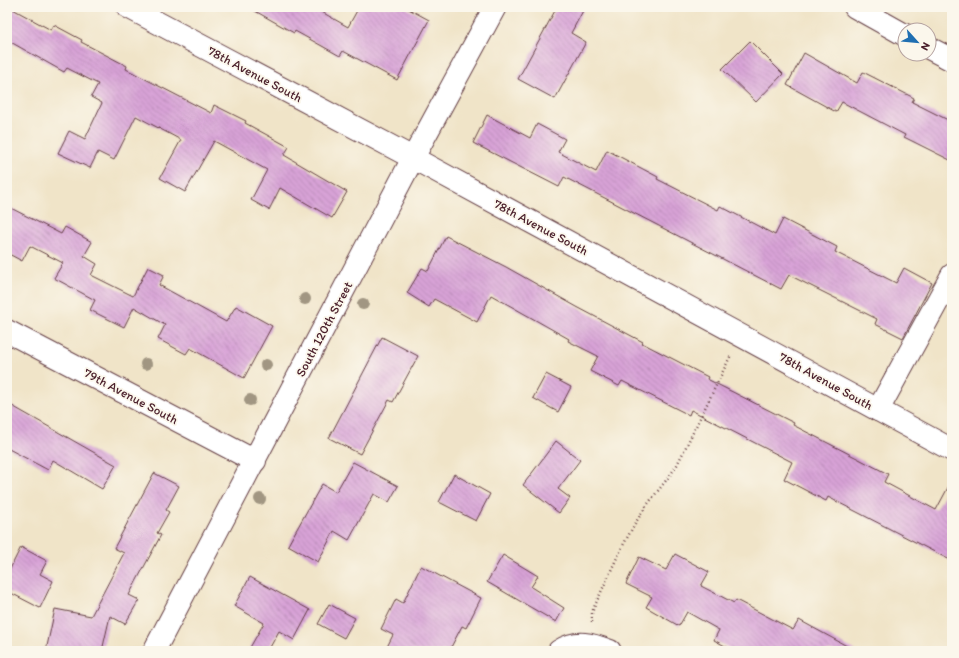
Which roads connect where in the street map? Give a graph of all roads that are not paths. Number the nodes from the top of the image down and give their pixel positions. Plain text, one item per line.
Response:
1 (128, 7) edge
2 (495, 7) edge
3 (855, 7) edge
4 (897, 30) edge
5 (937, 52) edge
6 (952, 60) edge
7 (413, 158) junction
8 (952, 275) edge
9 (7, 331) edge
10 (878, 410) junction
11 (952, 450) edge
12 (255, 461) junction
13 (600, 647) edge
14 (154, 651) edge
15 (558, 651) edge

1 - 7 street, 78th Avenue South
2 - 7 street, South 120th Street
3 - 4 street
5 - 6 street
7 - 10 street, 78th Avenue South
7 - 12 street, South 120th Street
8 - 10 street
9 - 12 street, 79th Avenue South
10 - 11 street, 78th Avenue South
12 - 14 street, South 120th Street
13 - 15 street

